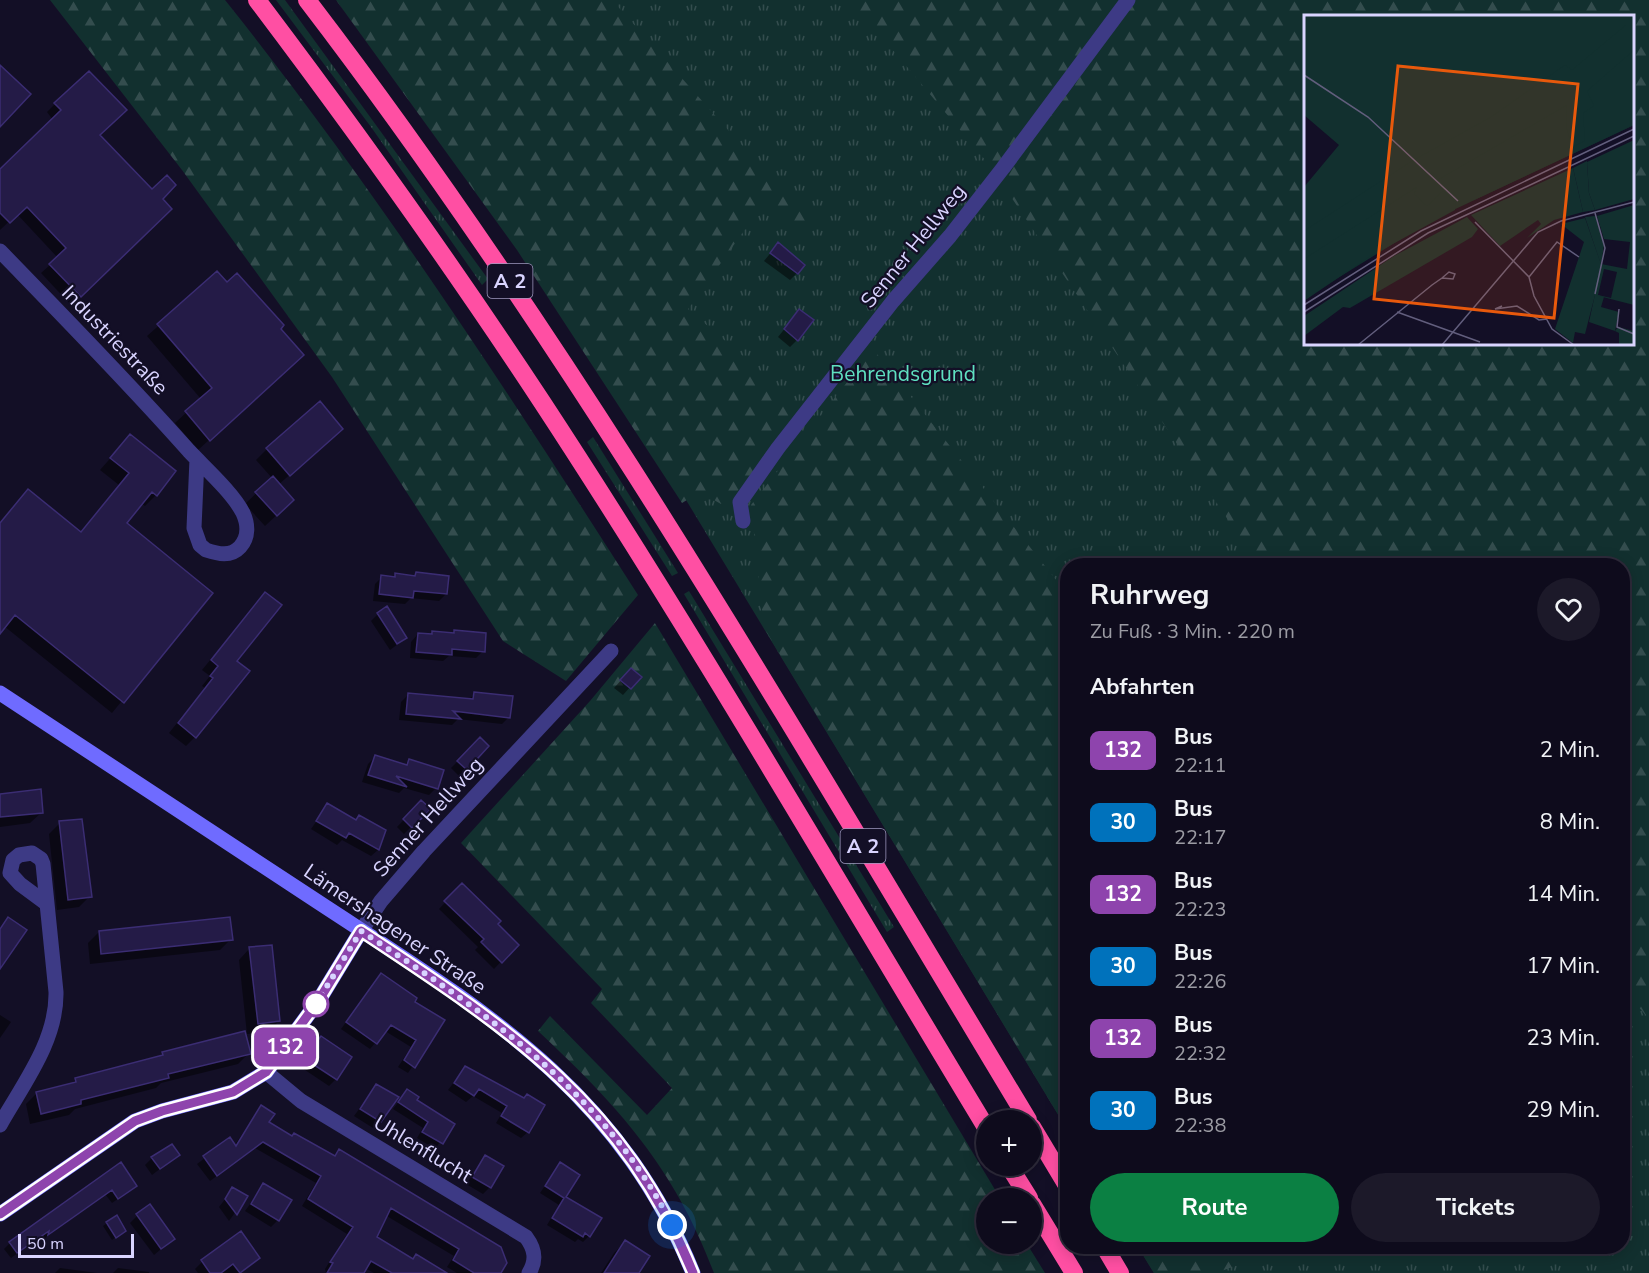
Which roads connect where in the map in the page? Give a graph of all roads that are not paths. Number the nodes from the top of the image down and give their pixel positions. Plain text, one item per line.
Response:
1 (257, 0) edge
2 (307, 0) edge
3 (1128, 0) edge
4 (0, 251) edge
5 (197, 459) junction
6 (743, 521) dead end
7 (611, 651) dead end
8 (0, 693) edge
9 (47, 904) dead end
10 (361, 931) junction
11 (266, 1072) junction
12 (1022, 1110) edge
13 (976, 1111) edge
14 (0, 1125) edge
15 (1042, 1144) edge
16 (1060, 1174) edge
17 (0, 1214) edge
18 (1042, 1220) edge
19 (1060, 1250) edge
20 (1062, 1254) edge
21 (1109, 1254) edge
22 (529, 1273) edge
23 (693, 1273) edge
24 (1074, 1273) edge
25 (1120, 1273) edge

1 - 13 highway, A 2
2 - 12 highway, A 2
3 - 6 street, Senner Hellweg
4 - 5 street, Industriestraße
5 - 5 street, Industriestraße
7 - 10 street, Senner Hellweg
8 - 10 main road, Lämershagener Straße
9 - 14 street
10 - 11 main road, Senner Hellweg
10 - 23 main road, Lämershagener Straße
11 - 17 main road, Senner Hellweg
11 - 22 street, Uhlenflucht
15 - 16 highway
18 - 19 highway
20 - 24 highway
21 - 25 highway

